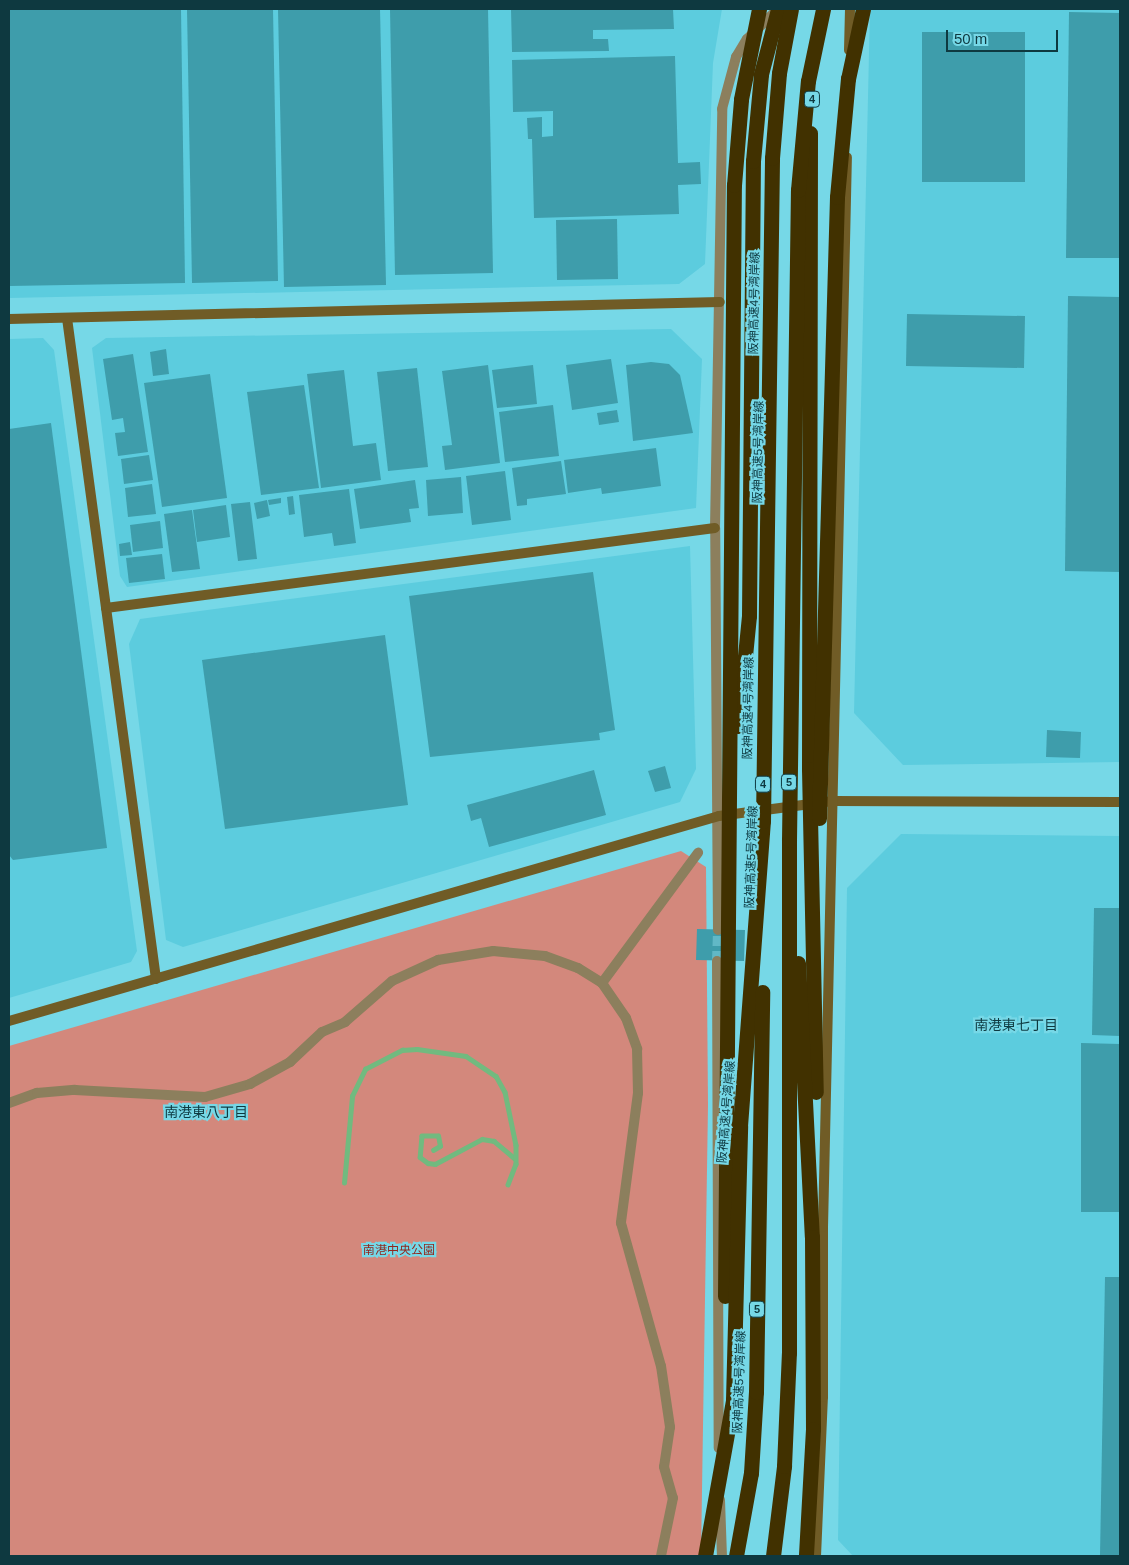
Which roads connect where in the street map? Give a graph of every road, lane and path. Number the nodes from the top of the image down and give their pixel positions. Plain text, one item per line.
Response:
1 (759, 9) edge
2 (779, 9) edge
3 (791, 9) edge
4 (797, 9) edge
5 (823, 9) edge
6 (830, 9) edge
7 (850, 9) edge
8 (863, 9) edge
9 (808, 81) junction
10 (720, 302) junction
11 (67, 318) junction
12 (9, 319) edge
13 (715, 528) junction
14 (106, 608) junction
15 (731, 800) junction
16 (833, 801) junction
17 (1120, 802) edge
18 (719, 816) junction
19 (698, 854) dead end
20 (813, 895) junction
21 (718, 930) tunnel mouth
22 (717, 961) tunnel mouth
23 (156, 979) junction
24 (602, 983) junction
25 (9, 1021) edge
26 (9, 1104) edge
27 (823, 1227) junction
28 (721, 1532) junction
29 (661, 1556) edge
30 (705, 1556) edge
31 (722, 1556) edge
32 (736, 1556) edge
33 (773, 1556) edge
34 (806, 1556) edge
35 (816, 1556) edge

1 - 15 highway
2 - 10 street
2 - 15 highway
3 - 30 highway, 阪神高速4号湾岸線 / 4
4 - 32 highway, 阪神高速5号湾岸線 / 5
5 - 9 highway, 5
6 - 34 highway, 4
7 - 16 street
8 - 20 highway
9 - 20 highway
9 - 33 highway, 5
10 - 11 street
10 - 13 street
11 - 12 street
11 - 14 street
13 - 14 street
13 - 18 street
14 - 23 street
15 - 28 highway
16 - 17 street
16 - 18 street
16 - 27 street
18 - 21 street
18 - 23 street
19 - 24 street
20 - 27 highway
22 - 28 street
23 - 25 street
24 - 26 street
24 - 29 street
27 - 35 street
28 - 31 street

